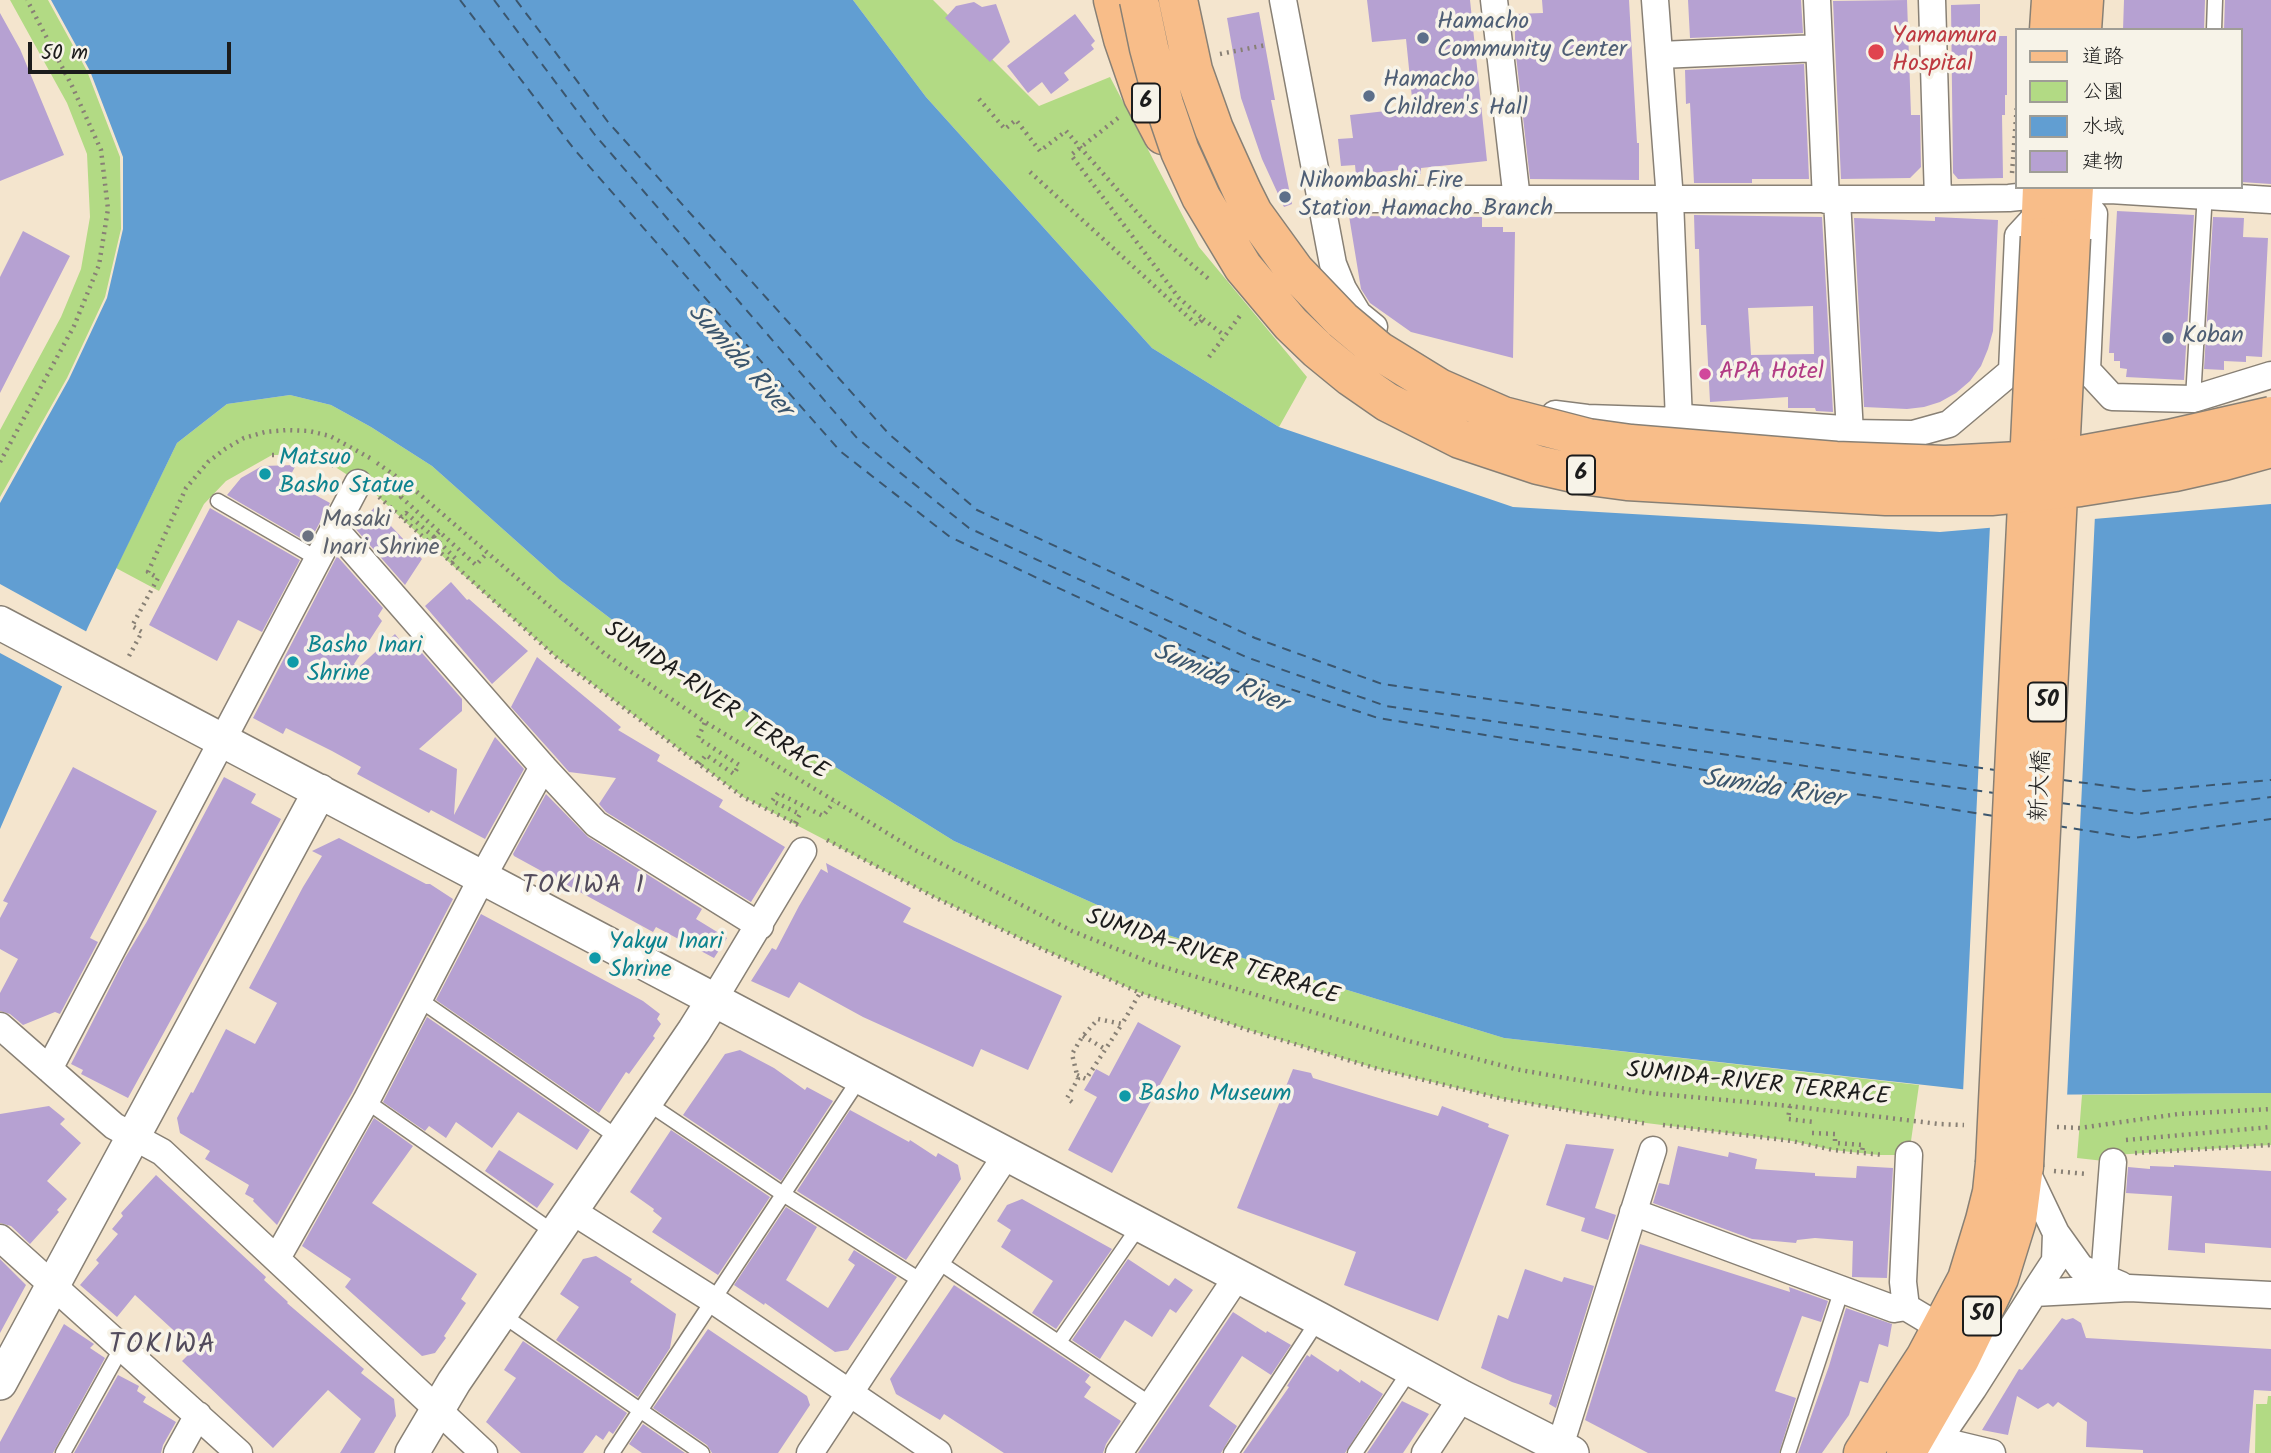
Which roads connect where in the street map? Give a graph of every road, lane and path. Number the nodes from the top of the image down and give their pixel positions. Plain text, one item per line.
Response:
1 (27, 0) edge
2 (1113, 0) edge
3 (1139, 0) edge
4 (1178, 0) edge
5 (1200, 0) edge
6 (1283, 0) edge
7 (1494, 0) edge
8 (1656, 0) edge
9 (1817, 0) edge
10 (1932, 0) edge
11 (2051, 0) edge
12 (2084, 0) edge
13 (2215, 0) edge
14 (2049, 28) edge
15 (2082, 28) edge
16 (2214, 28) edge
17 (1274, 43) dead end
18 (1819, 48) junction
19 (1660, 55) junction
20 (1211, 56) dead end
21 (1143, 97) junction
22 (979, 99) dead end
23 (1082, 148) junction
24 (1030, 172) dead end
25 (1233, 172) junction
26 (2205, 191) edge
27 (1201, 197) junction
28 (1321, 199) junction
29 (1938, 199) junction
30 (1517, 200) junction
31 (1831, 200) junction
32 (2271, 200) edge
33 (1670, 201) junction
34 (2055, 207) edge
35 (1214, 284) dead end
36 (1252, 316) dead end
37 (1203, 319) junction
38 (1225, 335) junction
39 (1209, 357) dead end
40 (2271, 375) edge
41 (2193, 399) junction
42 (2271, 416) edge
43 (1679, 421) junction
44 (1850, 433) junction
45 (2271, 448) edge
46 (272, 455) dead end
47 (0, 462) edge
48 (358, 483) junction
49 (410, 486) junction
50 (218, 501) dead end
51 (401, 518) junction
52 (334, 528) junction
53 (439, 532) junction
54 (434, 537) junction
55 (487, 553) junction
56 (318, 559) junction
57 (451, 564) junction
58 (0, 623) edge
59 (118, 668) junction
60 (705, 722) junction
61 (223, 739) junction
62 (699, 764) junction
63 (543, 767) junction
64 (320, 791) junction
65 (834, 802) junction
66 (794, 823) junction
67 (811, 840) junction
68 (483, 876) junction
69 (760, 926) junction
70 (1140, 993) junction
71 (714, 999) junction
72 (420, 1000) junction
73 (1122, 1024) junction
74 (0, 1026) edge
75 (1083, 1036) junction
76 (1105, 1049) junction
77 (49, 1069) junction
78 (1077, 1075) junction
79 (860, 1078) junction
80 (366, 1101) junction
81 (646, 1102) junction
82 (1072, 1102) dead end
83 (1790, 1106) junction
84 (2271, 1109) edge
85 (1814, 1122) dead end
86 (1965, 1125) dead end
87 (2271, 1126) edge
88 (2055, 1127) dead end
89 (1812, 1133) dead end
90 (133, 1136) junction
91 (621, 1139) junction
92 (2271, 1145) edge
93 (1653, 1150) dead end
94 (1862, 1153) junction
95 (1007, 1154) junction
96 (1909, 1155) joint
97 (2107, 1155) junction
98 (2023, 1166) junction
99 (783, 1194) junction
100 (1633, 1212) junction
101 (564, 1222) junction
102 (1140, 1225) junction
103 (2056, 1233) junction
104 (0, 1238) edge
105 (277, 1258) junction
106 (930, 1272) junction
107 (1237, 1277) junction
108 (2104, 1278) junction
109 (54, 1284) junction
110 (1842, 1289) junction
111 (2129, 1289) junction
112 (2034, 1293) junction
113 (2271, 1295) edge
114 (713, 1300) junction
115 (1906, 1307) junction
116 (501, 1314) junction
117 (1319, 1319) junction
118 (1941, 1328) junction
119 (1059, 1342) junction
120 (122, 1346) junction
121 (1412, 1368) junction
122 (0, 1383) edge
123 (849, 1394) junction
124 (1462, 1397) junction
125 (1152, 1405) junction
126 (438, 1409) junction
127 (640, 1410) junction
128 (198, 1415) junction
129 (1920, 1445) edge
130 (1566, 1450) edge
131 (63, 1453) edge
132 (177, 1453) edge
133 (239, 1453) edge
134 (412, 1453) edge
135 (484, 1453) edge
136 (612, 1453) edge
137 (702, 1453) edge
138 (810, 1453) edge
139 (938, 1453) edge
140 (1119, 1453) edge
141 (1231, 1453) edge
142 (1355, 1453) edge
143 (1425, 1453) edge
144 (1788, 1453) edge
145 (1863, 1453) edge
146 (1992, 1453) edge

1 - 47 path
2 - 21 main road, 6
3 - 27 main road, 6, bridge
4 - 25 main road, 6, bridge
5 - 25 main road, bridge
6 - 28 street
7 - 30 street
8 - 19 street
9 - 18 street
10 - 29 street
11 - 14 main road
12 - 15 main road
13 - 16 lane
17 - 20 path
18 - 19 street
18 - 31 street
19 - 33 street
21 - 23 path
21 - 27 main road, 6, bridge
22 - 23 path
23 - 35 path
23 - 37 path
24 - 37 path
25 - 42 main road, 6, bridge
26 - 32 street
26 - 34 street
26 - 41 lane
27 - 45 main road, 6, bridge
28 - 30 street
28 - 43 street
29 - 31 street
29 - 34 street
30 - 33 street
31 - 33 street
31 - 44 street
33 - 43 street
34 - 41 street
34 - 44 street
34 - 98 main road, 新大橋 / 50, bridge
36 - 38 path
37 - 38 path
38 - 39 path
40 - 41 street
43 - 44 street
46 - 48 path
48 - 51 path
48 - 52 street
49 - 53 path
49 - 55 path, SUMIDA-RIVER TERRACE
49 - 59 path
50 - 56 lane
51 - 54 path
51 - 57 path
52 - 56 street
52 - 63 street
53 - 54 path
53 - 55 path
54 - 57 path
55 - 60 path, SUMIDA-RIVER TERRACE
56 - 61 street
57 - 62 path
58 - 59 street
59 - 61 street
60 - 62 path
60 - 65 path, SUMIDA-RIVER TERRACE
61 - 64 street
61 - 77 street
62 - 66 path
63 - 68 street
63 - 69 street
64 - 68 street
64 - 90 street
65 - 66 path
65 - 83 path, SUMIDA-RIVER TERRACE
66 - 67 path
67 - 69 street
67 - 70 path
68 - 71 street
68 - 72 street
69 - 71 street
70 - 73 path
70 - 94 path
71 - 79 street
71 - 81 street
72 - 80 street
72 - 91 lane
73 - 75 path
73 - 76 path
74 - 77 street
75 - 76 path
75 - 78 path
76 - 78 path
77 - 90 street
78 - 82 path
79 - 95 street
79 - 99 lane
80 - 101 lane
80 - 105 street
81 - 91 street
81 - 99 lane
83 - 85 path
83 - 86 path, SUMIDA-RIVER TERRACE
84 - 88 path
87 - 97 path
89 - 94 path
90 - 105 street
90 - 109 street
91 - 101 street
92 - 97 path
93 - 100 street
94 - 96 path
95 - 102 street
95 - 106 street
96 - 115 street
97 - 98 path
97 - 108 street
98 - 103 street
98 - 118 main road, 50
98 - 129 main road, 50
99 - 106 lane
99 - 114 lane
100 - 110 street
100 - 130 street
101 - 114 street
101 - 116 street
102 - 107 street
102 - 119 lane
103 - 108 street
103 - 112 street
104 - 109 street
105 - 126 street
106 - 119 lane
106 - 123 street
107 - 117 street
107 - 125 street
108 - 111 street
109 - 120 street
109 - 122 street
110 - 115 street
110 - 144 lane
111 - 112 street
111 - 113 street
112 - 129 street
114 - 123 street
114 - 127 lane
115 - 118 street
116 - 126 street
116 - 127 lane
117 - 121 street
117 - 141 lane
118 - 145 main road, 50
119 - 125 lane
120 - 128 street
120 - 131 lane
121 - 124 street
121 - 142 lane
123 - 138 street
123 - 139 street
124 - 130 street
124 - 143 street
125 - 140 street
126 - 134 street
126 - 135 street
127 - 136 lane
127 - 137 lane
128 - 132 street
128 - 133 street
129 - 146 street

